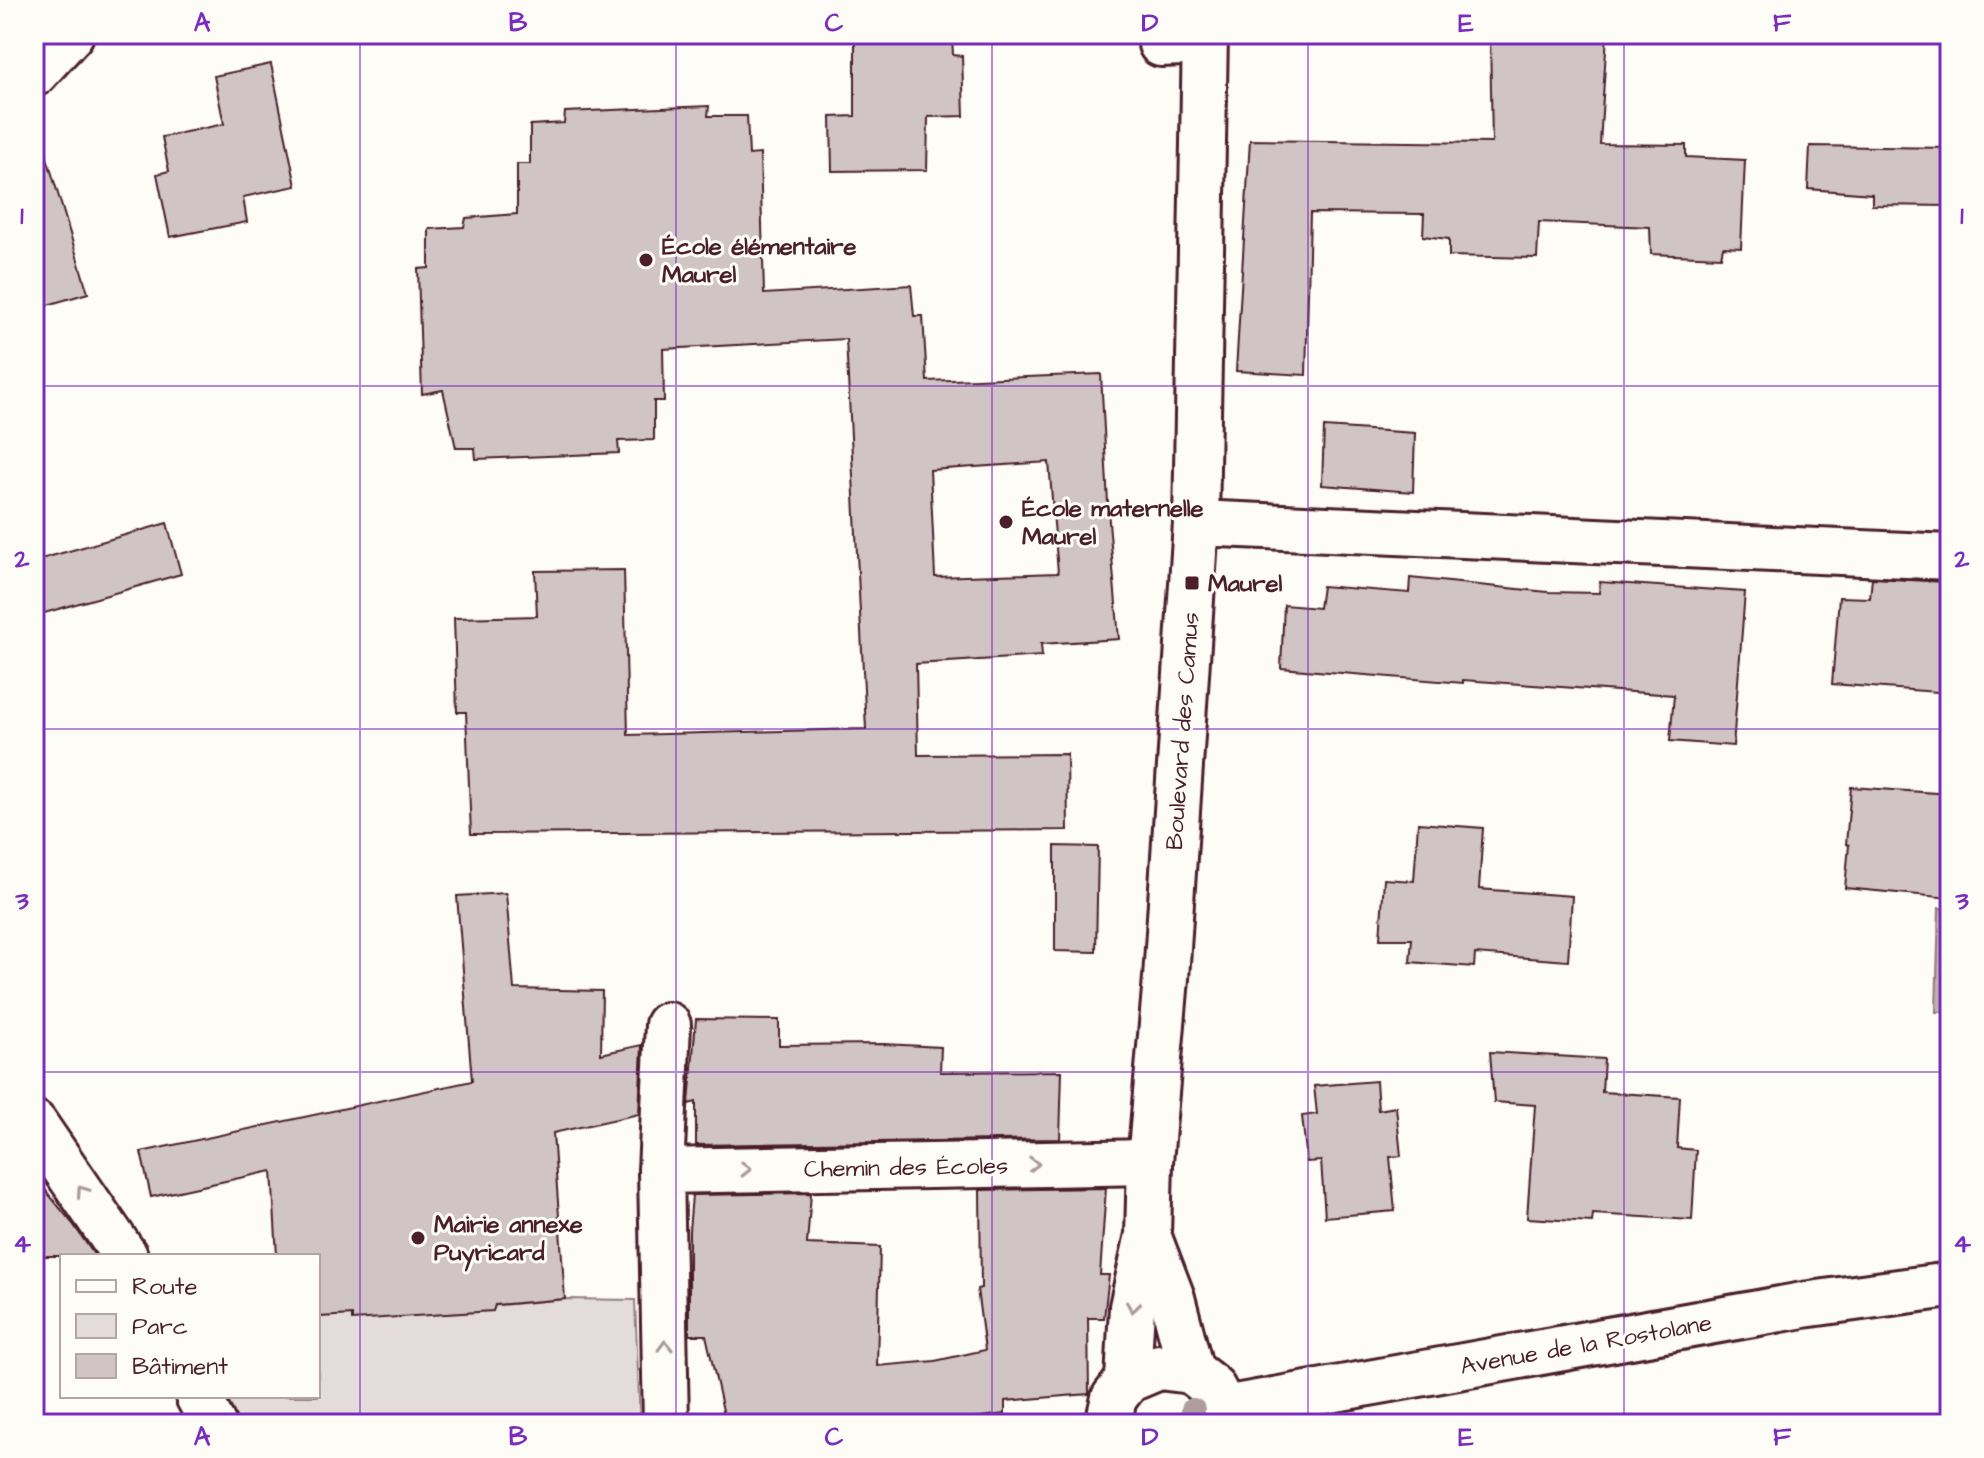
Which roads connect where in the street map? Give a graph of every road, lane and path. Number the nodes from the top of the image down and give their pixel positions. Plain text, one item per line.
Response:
1 (71, 34) edge
2 (1205, 38) edge
3 (1161, 44) dead end
4 (34, 74) edge
5 (1196, 523) junction
6 (1950, 557) edge
7 (668, 1025) dead end
8 (34, 1123) edge
9 (1150, 1162) junction
10 (661, 1171) junction
11 (1148, 1235) junction
12 (124, 1254) edge
13 (1950, 1285) edge
14 (1191, 1371) junction
15 (1128, 1380) junction
16 (199, 1398) edge
17 (1224, 1417) edge
18 (213, 1424) edge
19 (666, 1424) edge
20 (1108, 1424) edge

1 - 4 street
2 - 3 street
2 - 5 street, Boulevard des Camus
5 - 6 street
5 - 9 street, Boulevard des Camus
7 - 10 street
12 -> 8 street
10 -> 9 street, Chemin des Écoles
9 - 11 street, Boulevard des Camus
19 -> 10 street
11 - 14 street, Boulevard des Camus
11 -> 15 street, Boulevard des Camus
13 - 17 street, Avenue de la Rostolane
14 - 15 street
14 - 17 street
15 - 20 street
16 - 18 street

